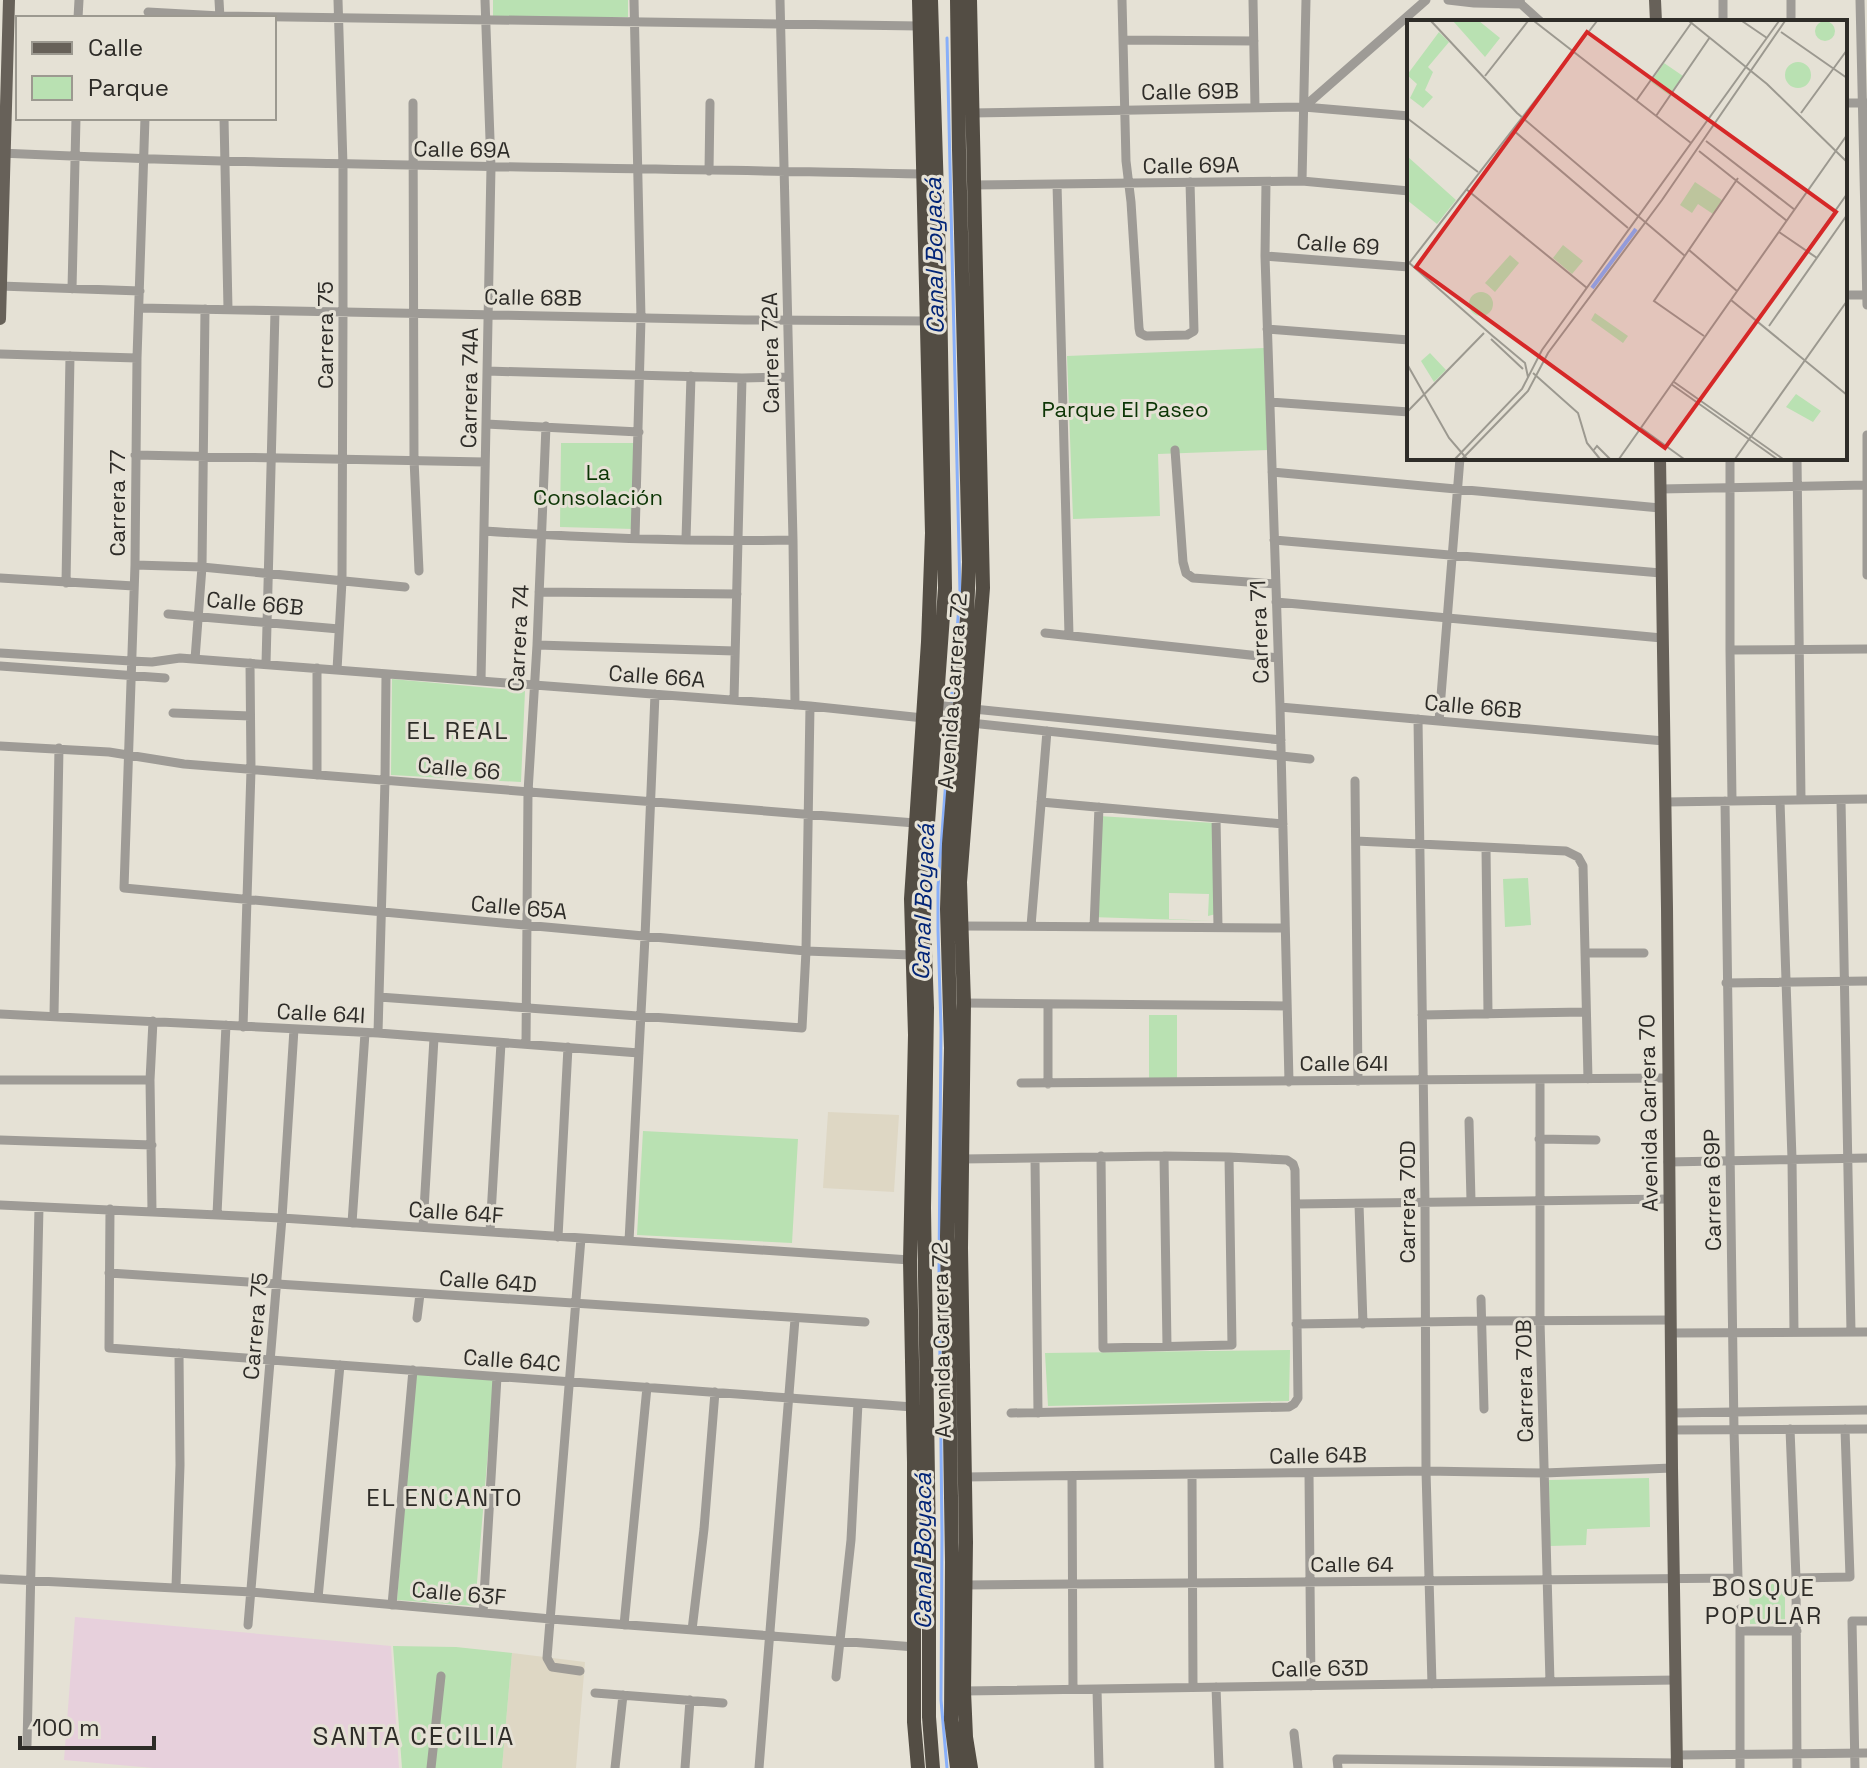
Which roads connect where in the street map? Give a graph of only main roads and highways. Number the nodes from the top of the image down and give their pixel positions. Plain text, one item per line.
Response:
1 (9, 0) edge
2 (919, 0) edge
3 (931, 0) edge
4 (957, 0) edge
5 (970, 0) edge
6 (1655, 0) edge
7 (1656, 20) edge
8 (959, 88) junction
9 (921, 90) junction
10 (971, 113) junction
11 (935, 124) junction
12 (2, 153) edge
13 (0, 286) edge
14 (0, 319) edge
15 (979, 406) junction
16 (965, 426) junction
17 (1660, 460) edge
18 (934, 712) junction
19 (962, 715) junction
20 (915, 1035) junction
21 (927, 1059) junction
22 (964, 1071) junction
23 (950, 1093) junction
24 (926, 1111) junction
25 (912, 1132) junction
26 (948, 1311) junction
27 (963, 1331) junction
28 (914, 1462) junction
29 (928, 1486) junction
30 (929, 1548) junction
31 (915, 1584) junction
32 (1678, 1762) edge
33 (970, 1766) edge
34 (918, 1768) edge
35 (933, 1768) edge

1 - 12 main road
2 - 9 highway, Avenida Carrera 72
3 - 11 highway, Avenida Carrera 72
4 - 8 highway, Avenida Carrera 72
5 - 10 highway, Avenida Carrera 72
6 - 7 main road
8 - 10 highway
8 - 16 highway, Avenida Carrera 72
9 - 11 highway
9 - 18 highway, Avenida Carrera 72
10 - 15 highway, Avenida Carrera 72
11 - 18 highway, Avenida Carrera 72
12 - 13 main road
13 - 14 main road
15 - 16 highway
15 - 19 highway, Avenida Carrera 72
16 - 19 highway, Avenida Carrera 72
17 - 32 main road, Avenida Carrera 70
18 - 20 highway, Avenida Carrera 72
18 - 21 highway, Avenida Carrera 72
19 - 22 highway, Avenida Carrera 72
19 - 23 highway, Avenida Carrera 72
20 - 21 highway
20 - 25 highway, Avenida Carrera 72
21 - 24 highway, Avenida Carrera 72
22 - 23 highway
22 - 27 highway, Avenida Carrera 72
23 - 26 highway, Avenida Carrera 72
24 - 25 highway
24 - 29 highway, Avenida Carrera 72
25 - 28 highway, Avenida Carrera 72
26 - 27 highway
26 - 33 highway, Avenida Carrera 72
27 - 33 highway, Avenida Carrera 72
28 - 29 highway
28 - 31 highway, Avenida Carrera 72
29 - 30 highway, Avenida Carrera 72
30 - 31 highway
30 - 35 highway, Avenida Carrera 72
31 - 34 highway, Avenida Carrera 72

